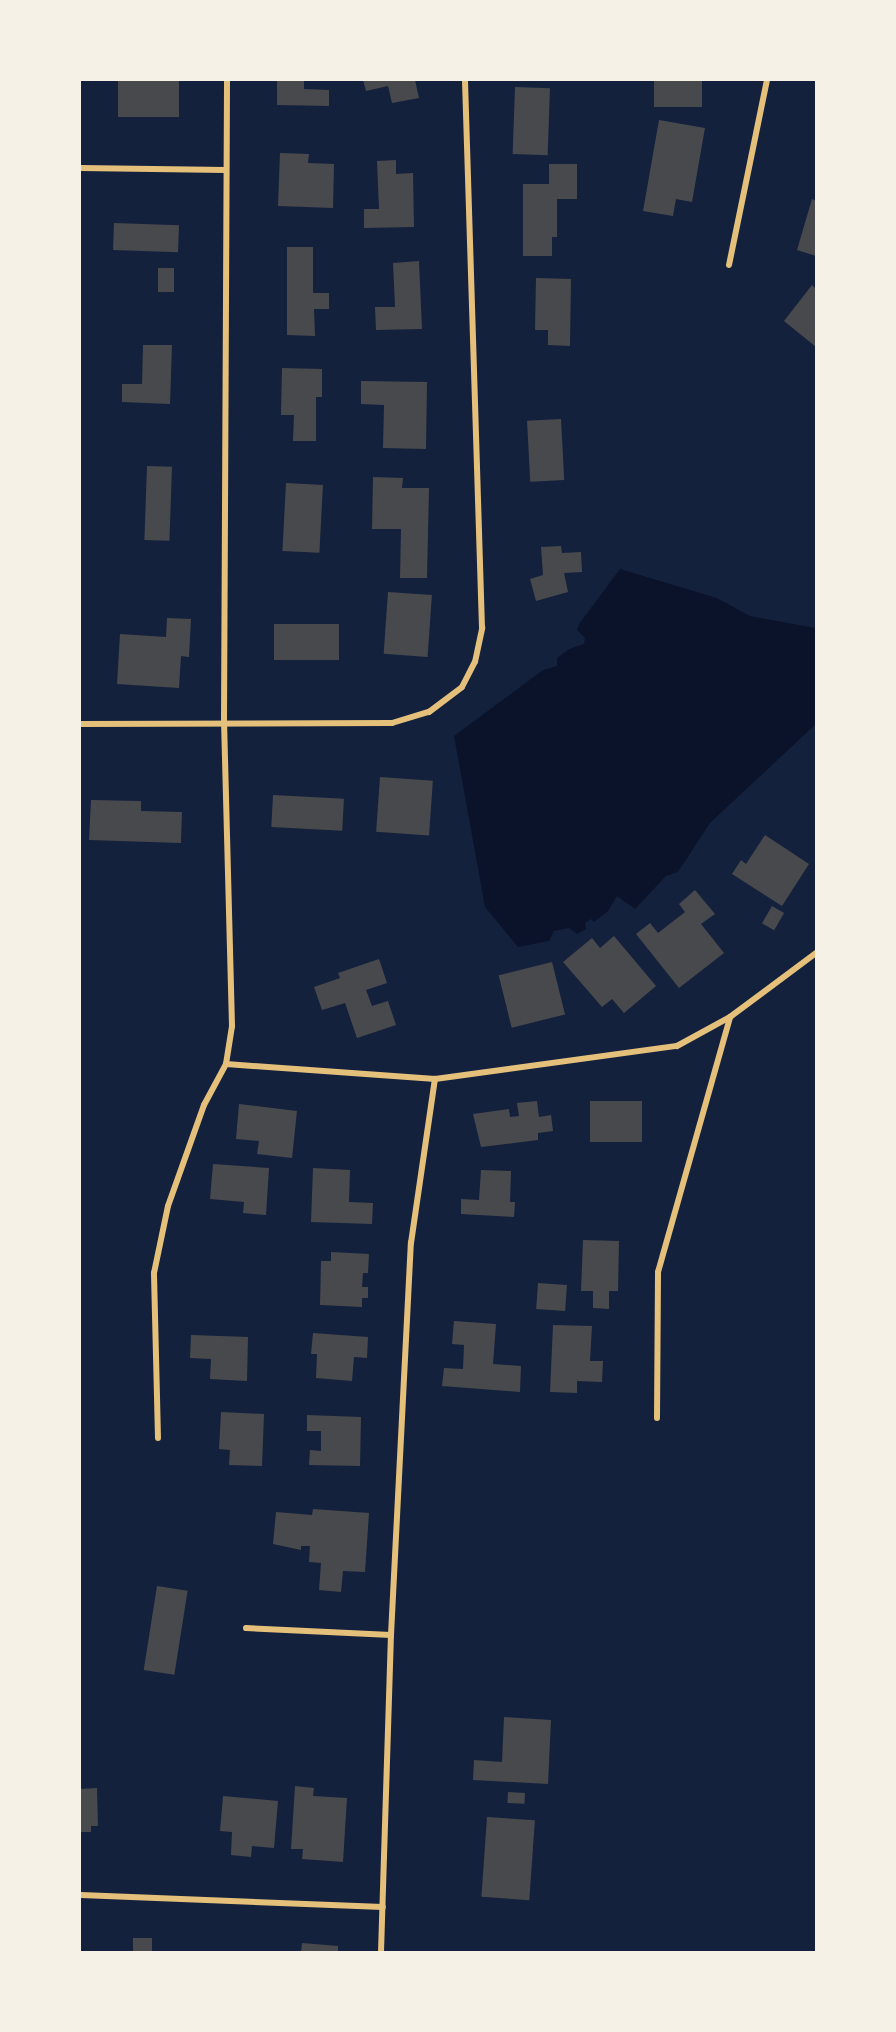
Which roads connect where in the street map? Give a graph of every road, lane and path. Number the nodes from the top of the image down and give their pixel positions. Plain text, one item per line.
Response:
1 (227, 80) edge
2 (465, 80) edge
3 (767, 80) edge
4 (80, 168) edge
5 (226, 170) junction
6 (729, 265) dead end
7 (224, 722) junction
8 (80, 724) edge
9 (816, 953) edge
10 (730, 1017) junction
11 (226, 1064) junction
12 (435, 1079) junction
13 (657, 1418) dead end
14 (158, 1438) dead end
15 (246, 1628) dead end
16 (391, 1635) junction
17 (81, 1895) dead end
18 (383, 1907) junction
19 (381, 1953) edge

1 - 5 street
2 - 7 street
3 - 6 street
4 - 5 street
5 - 7 street
7 - 8 street
7 - 11 street
9 - 10 street
10 - 12 street
10 - 13 street
11 - 12 street
11 - 14 street
12 - 16 street
15 - 16 street
16 - 18 street
17 - 18 street
18 - 19 street

